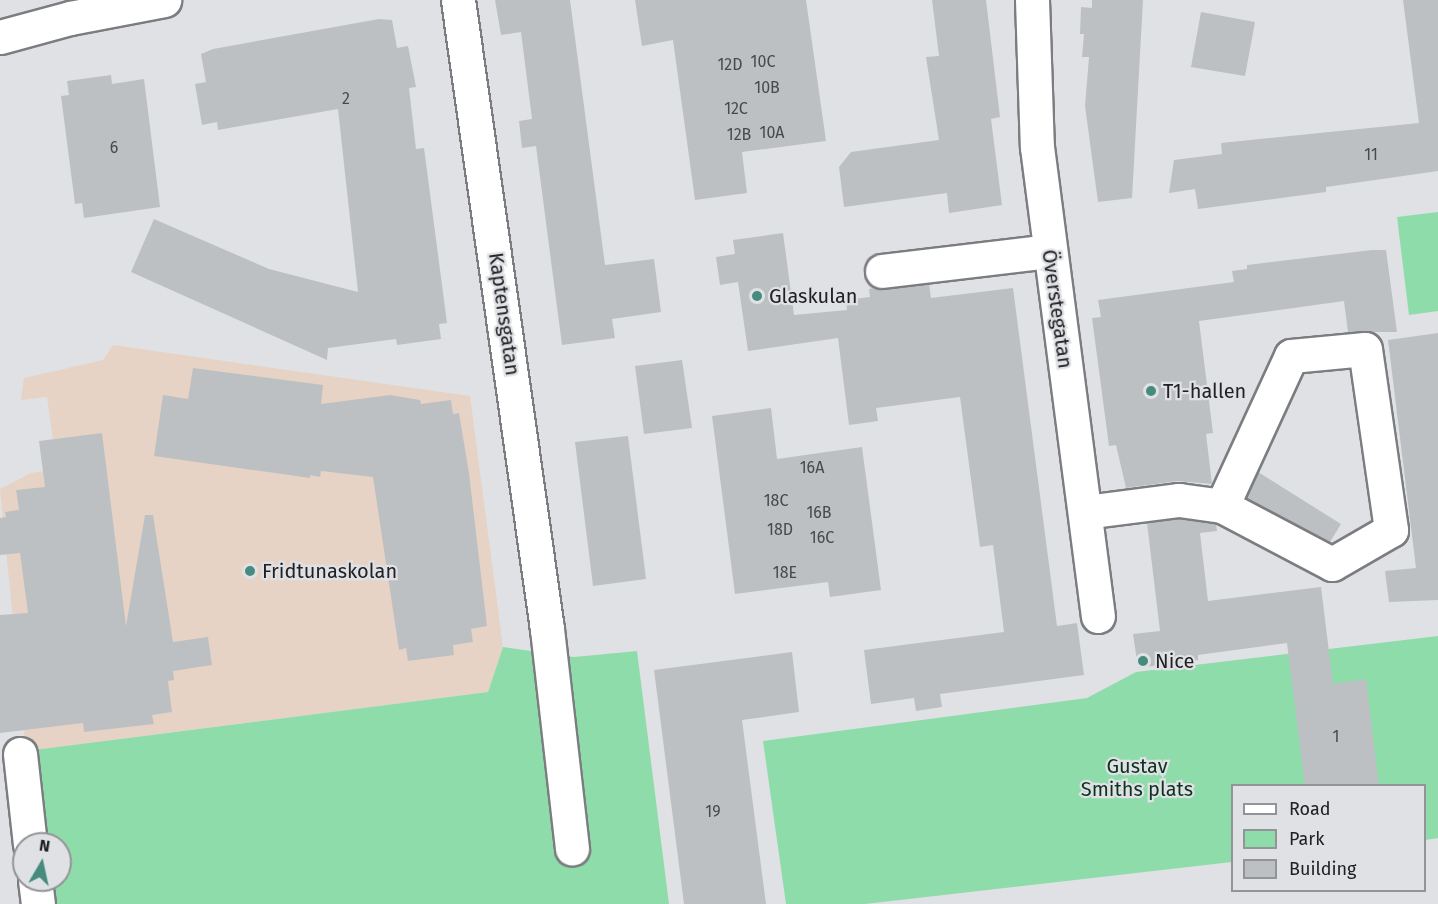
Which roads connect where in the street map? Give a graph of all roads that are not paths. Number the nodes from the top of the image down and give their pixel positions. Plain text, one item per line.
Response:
1 (164, 0) edge
2 (458, 0) edge
3 (1032, 0) edge
4 (0, 37) edge
5 (1049, 251) junction
6 (882, 272) dead end
7 (1222, 506) junction
8 (1085, 512) junction
9 (1098, 616) dead end
10 (20, 754) dead end
11 (19, 827) edge
12 (572, 849) dead end

1 - 4 street
2 - 12 street, Kaptensgatan
3 - 5 street, Överstegatan
5 - 6 street
5 - 8 street, Överstegatan
7 - 7 street
7 - 8 street
8 - 9 street, Överstegatan
10 - 11 street

